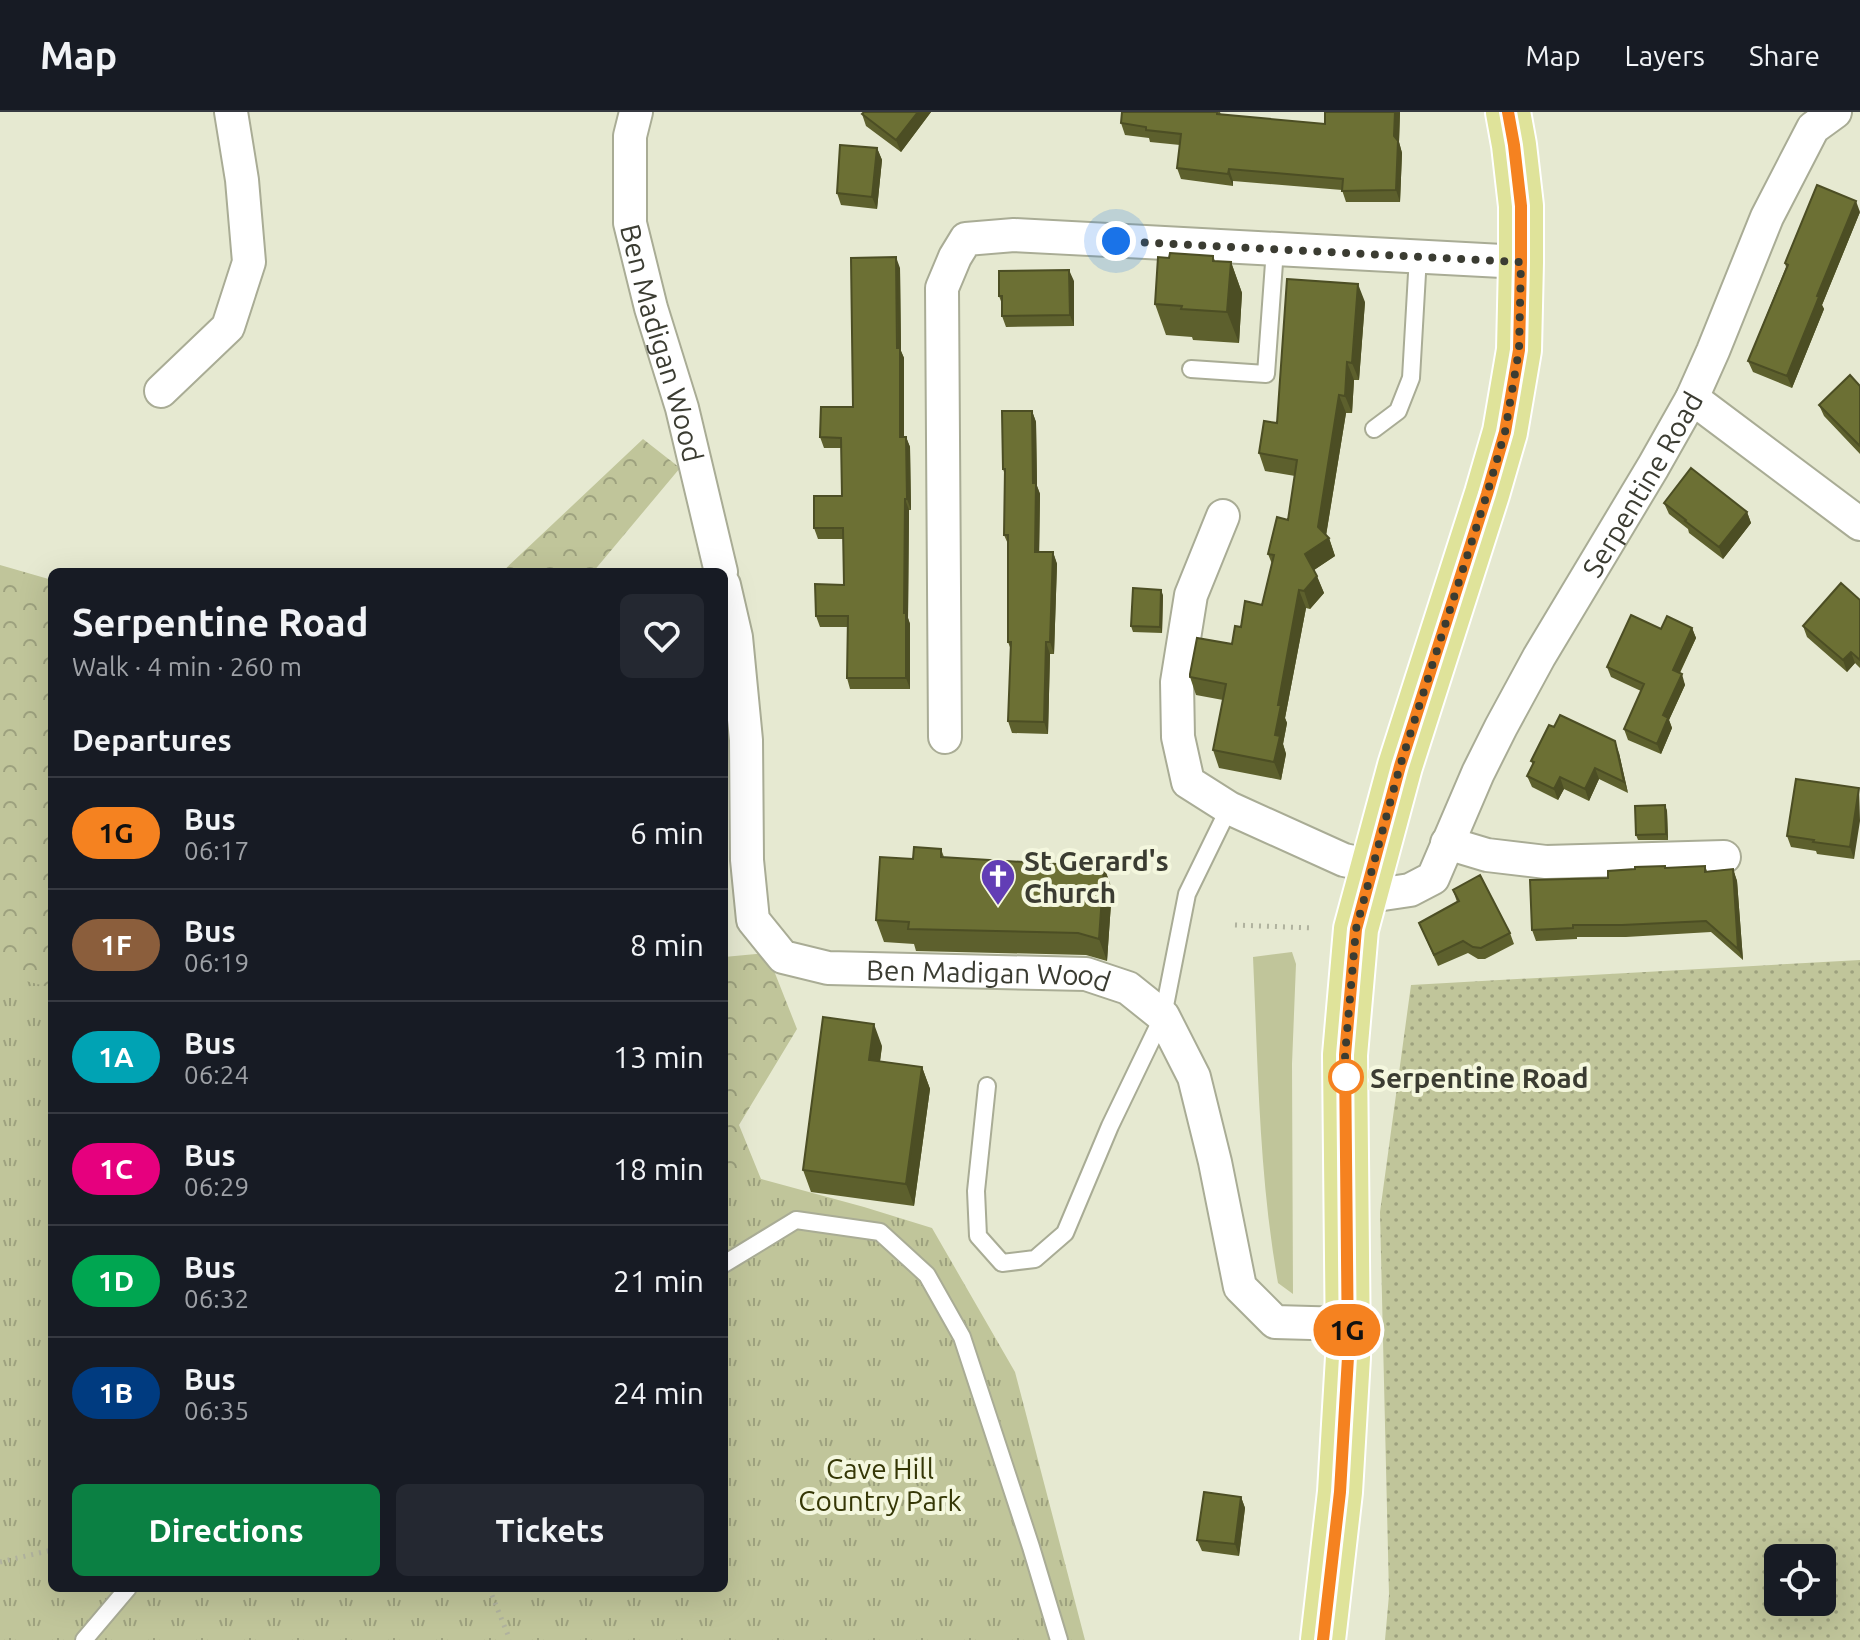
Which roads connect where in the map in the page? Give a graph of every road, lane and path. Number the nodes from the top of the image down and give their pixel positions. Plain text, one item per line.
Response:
1 (231, 112) edge
2 (636, 112) edge
3 (1508, 112) edge
4 (1835, 112) edge
5 (1275, 249) junction
6 (1418, 256) junction
7 (1521, 262) junction
8 (1191, 369) dead end
9 (161, 391) dead end
10 (1692, 398) junction
11 (1374, 429) dead end
12 (1223, 516) dead end
13 (1860, 524) edge
14 (720, 568) edge
15 (728, 602) edge
16 (945, 737) dead end
17 (1229, 808) junction
18 (1447, 843) junction
19 (1724, 857) dead end
20 (1368, 881) junction
21 (1235, 925) dead end
22 (1313, 928) dead end
23 (1163, 1016) junction
24 (987, 1086) dead end
25 (728, 1262) edge
26 (1347, 1324) junction
27 (48, 1551) edge
28 (0, 1562) edge
29 (125, 1592) edge
30 (491, 1592) edge
31 (84, 1640) edge
32 (510, 1640) edge
33 (1059, 1640) edge
34 (1323, 1640) edge

1 - 9 street
2 - 14 street, Ben Madigan Wood
3 - 7 main road
4 - 10 street, Serpentine Road
5 - 6 street
5 - 8 lane
5 - 16 street
6 - 7 street
6 - 11 lane
7 - 20 main road
10 - 13 street
10 - 18 street, Serpentine Road
12 - 17 street
15 - 23 street, Ben Madigan Wood
17 - 20 street
17 - 23 lane
18 - 19 street
18 - 20 street, Serpentine Road
20 - 26 main road
21 - 22 path
23 - 24 lane
23 - 26 street, Ben Madigan Wood
25 - 33 lane
26 - 34 main road
27 - 28 path
29 - 31 lane
30 - 32 path

